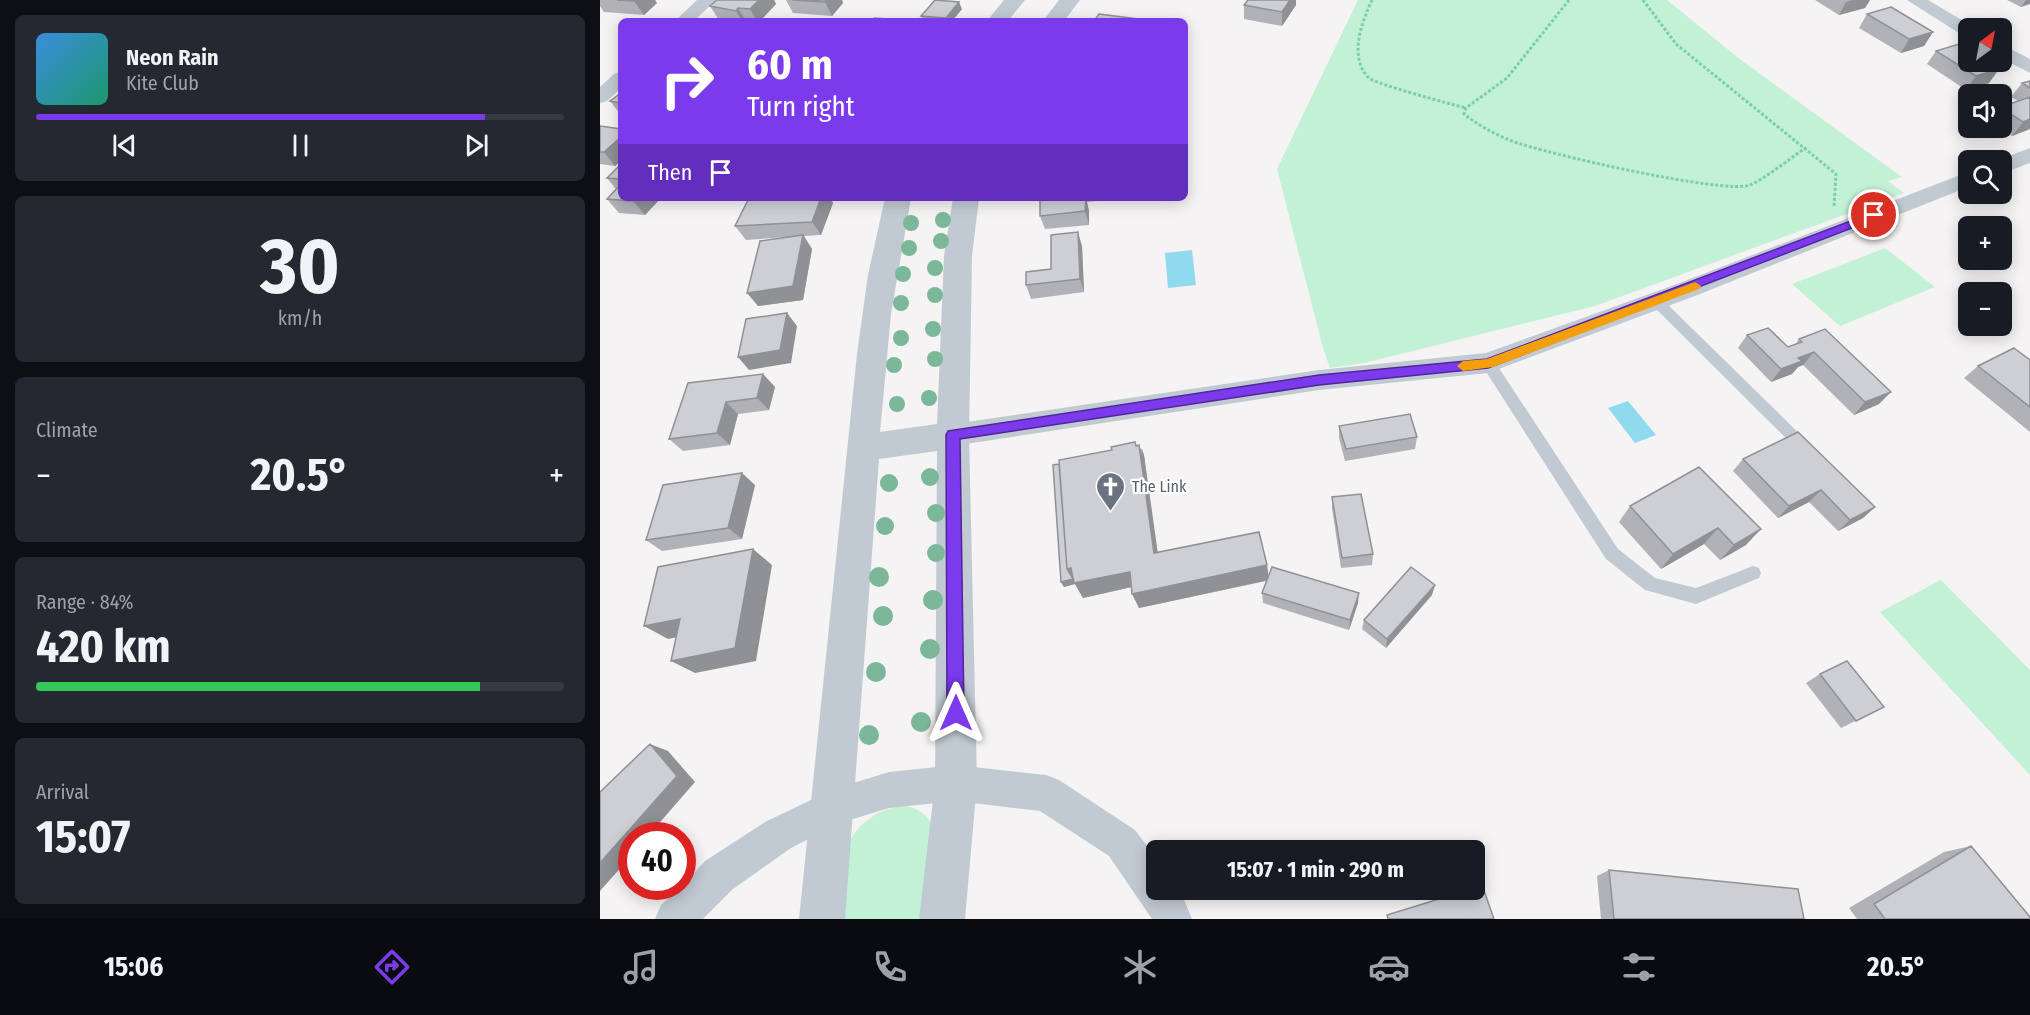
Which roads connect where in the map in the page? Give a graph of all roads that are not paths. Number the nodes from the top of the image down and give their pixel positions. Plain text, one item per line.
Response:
1 (707, 0) edge
2 (1016, 0) edge
3 (1070, 0) edge
4 (1916, 0) edge
5 (687, 18) edge
6 (1000, 18) edge
7 (1055, 18) edge
8 (1958, 25) edge
9 (2012, 56) edge
10 (2030, 67) edge
11 (618, 81) edge
12 (600, 97) edge
13 (2030, 155) edge
14 (2012, 162) edge
15 (1958, 183) edge
16 (897, 201) edge
17 (966, 201) edge
18 (1656, 301) junction
19 (1488, 363) junction
20 (953, 435) junction
21 (863, 448) junction
22 (1818, 460) edge
23 (1753, 573) dead end
24 (956, 783) junction
25 (834, 807) junction
26 (675, 919) edge
27 (822, 919) edge
28 (942, 919) edge
29 (1172, 919) edge

1 - 5 street
2 - 6 street
3 - 7 street
4 - 8 street
9 - 10 street
11 - 12 street
13 - 14 street
15 - 18 street
16 - 21 street
17 - 20 street
18 - 19 street
18 - 22 lane
19 - 20 street
19 - 23 lane
20 - 21 street
20 - 24 street
21 - 25 street
24 - 25 street
24 - 28 street
24 - 29 street
25 - 26 street
25 - 27 street

